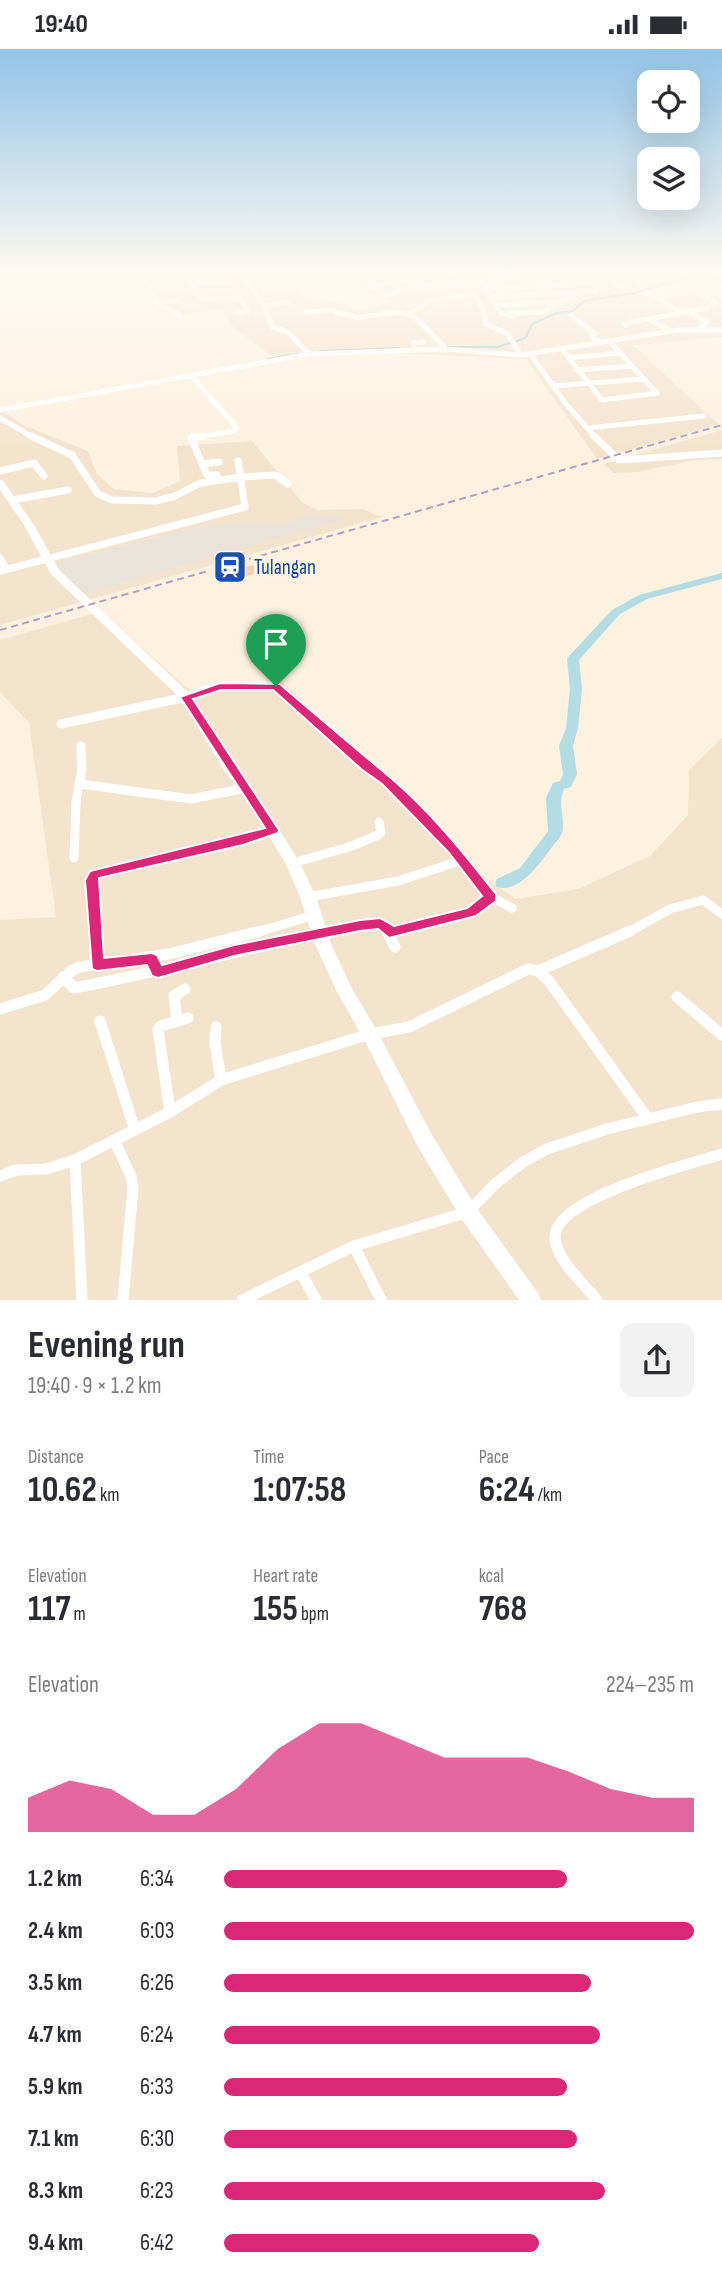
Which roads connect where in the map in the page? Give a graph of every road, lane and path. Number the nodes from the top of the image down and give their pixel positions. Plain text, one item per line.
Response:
1 (273, 331) edge
2 (285, 331) edge
3 (428, 331) edge
4 (504, 331) edge
5 (592, 331) edge
6 (669, 331) edge
7 (275, 338) dead end
8 (424, 342) dead end
9 (610, 342) junction
10 (601, 343) junction
11 (444, 348) junction
12 (414, 349) junction
13 (562, 349) junction
14 (308, 353) junction
15 (620, 353) junction
16 (521, 355) junction
17 (531, 355) junction
18 (568, 358) junction
19 (632, 366) junction
20 (576, 370) junction
21 (191, 375) junction
22 (644, 379) junction
23 (587, 384) junction
24 (554, 386) junction
25 (658, 392) junction
26 (664, 398) dead end
27 (0, 410) edge
28 (704, 416) dead end
29 (0, 418) edge
30 (588, 428) junction
31 (722, 453) edge
32 (43, 461) dead end
33 (237, 461) dead end
34 (219, 462) dead end
35 (34, 463) junction
36 (203, 464) junction
37 (267, 469) dead end
38 (0, 471) edge
39 (242, 474) junction
40 (44, 476) dead end
41 (0, 483) edge
42 (288, 484) dead end
43 (68, 490) dead end
44 (12, 500) junction
45 (0, 558) edge
46 (46, 558) junction
47 (3, 570) edge
48 (186, 697) junction
49 (61, 724) dead end
50 (81, 746) dead end
51 (80, 784) junction
52 (246, 788) junction
53 (379, 822) dead end
54 (273, 830) junction
55 (74, 858) dead end
56 (463, 860) junction
57 (293, 863) junction
58 (308, 897) junction
59 (491, 897) junction
60 (512, 908) dead end
61 (722, 914) edge
62 (316, 923) junction
63 (389, 932) junction
64 (241, 943) junction
65 (395, 947) dead end
66 (97, 965) junction
67 (116, 971) junction
68 (538, 971) junction
69 (67, 981) junction
70 (185, 989) dead end
71 (677, 997) dead end
72 (0, 1009) edge
73 (100, 1021) dead end
74 (216, 1027) dead end
75 (370, 1034) junction
76 (722, 1035) edge
77 (221, 1080) junction
78 (722, 1104) edge
79 (170, 1112) junction
80 (648, 1119) junction
81 (135, 1130) junction
82 (114, 1140) junction
83 (722, 1154) edge
84 (75, 1160) junction
85 (0, 1176) edge
86 (468, 1212) junction
87 (354, 1245) junction
88 (301, 1273) junction
89 (82, 1300) edge
90 (123, 1300) edge
91 (242, 1300) edge
92 (316, 1300) edge
93 (381, 1300) edge
94 (531, 1300) edge
95 (597, 1300) edge

1 - 7 street
2 - 14 street
3 - 11 street
4 - 16 street
5 - 10 street
6 - 9 street
8 - 12 street
9 - 10 street
9 - 15 street
10 - 13 street
11 - 12 street
11 - 16 street
12 - 14 street
13 - 17 street
13 - 18 street
14 - 21 street
15 - 18 street
15 - 19 street
16 - 17 street
17 - 24 street
18 - 20 street
19 - 20 street
19 - 22 street
20 - 23 street
21 - 27 street
21 - 36 street
22 - 23 street
22 - 25 street
23 - 24 street
23 - 25 street
24 - 30 street
25 - 26 street
28 - 30 street
29 - 39 street
30 - 31 street
32 - 35 street
33 - 39 street
34 - 36 street
35 - 38 street
35 - 40 street
36 - 39 street
37 - 39 street
39 - 42 street
39 - 46 street
41 - 44 street
43 - 44 street
44 - 46 street
45 - 47 street
46 - 47 street
46 - 48 street
48 - 49 street
48 - 52 street
48 - 56 street
50 - 51 street
51 - 52 street
51 - 55 street
52 - 54 street
53 - 57 street
54 - 57 street
54 - 66 street
56 - 58 street
56 - 59 street
57 - 58 street
58 - 62 street
59 - 60 street
59 - 63 street
61 - 68 street
62 - 63 street
62 - 64 street
62 - 64 street
62 - 75 street
63 - 65 street
64 - 67 street
66 - 67 street
66 - 69 street
67 - 69 street
68 - 75 street
68 - 80 street
69 - 72 street
70 - 79 street
71 - 76 street
73 - 81 street
74 - 77 street
75 - 77 street
75 - 86 street
77 - 79 street
78 - 80 street
79 - 81 street
80 - 86 street
81 - 82 street
82 - 84 street
82 - 90 street
83 - 95 street
84 - 85 street
84 - 89 street
86 - 87 street
86 - 94 street
87 - 88 street
87 - 93 street
88 - 91 street
88 - 92 street

